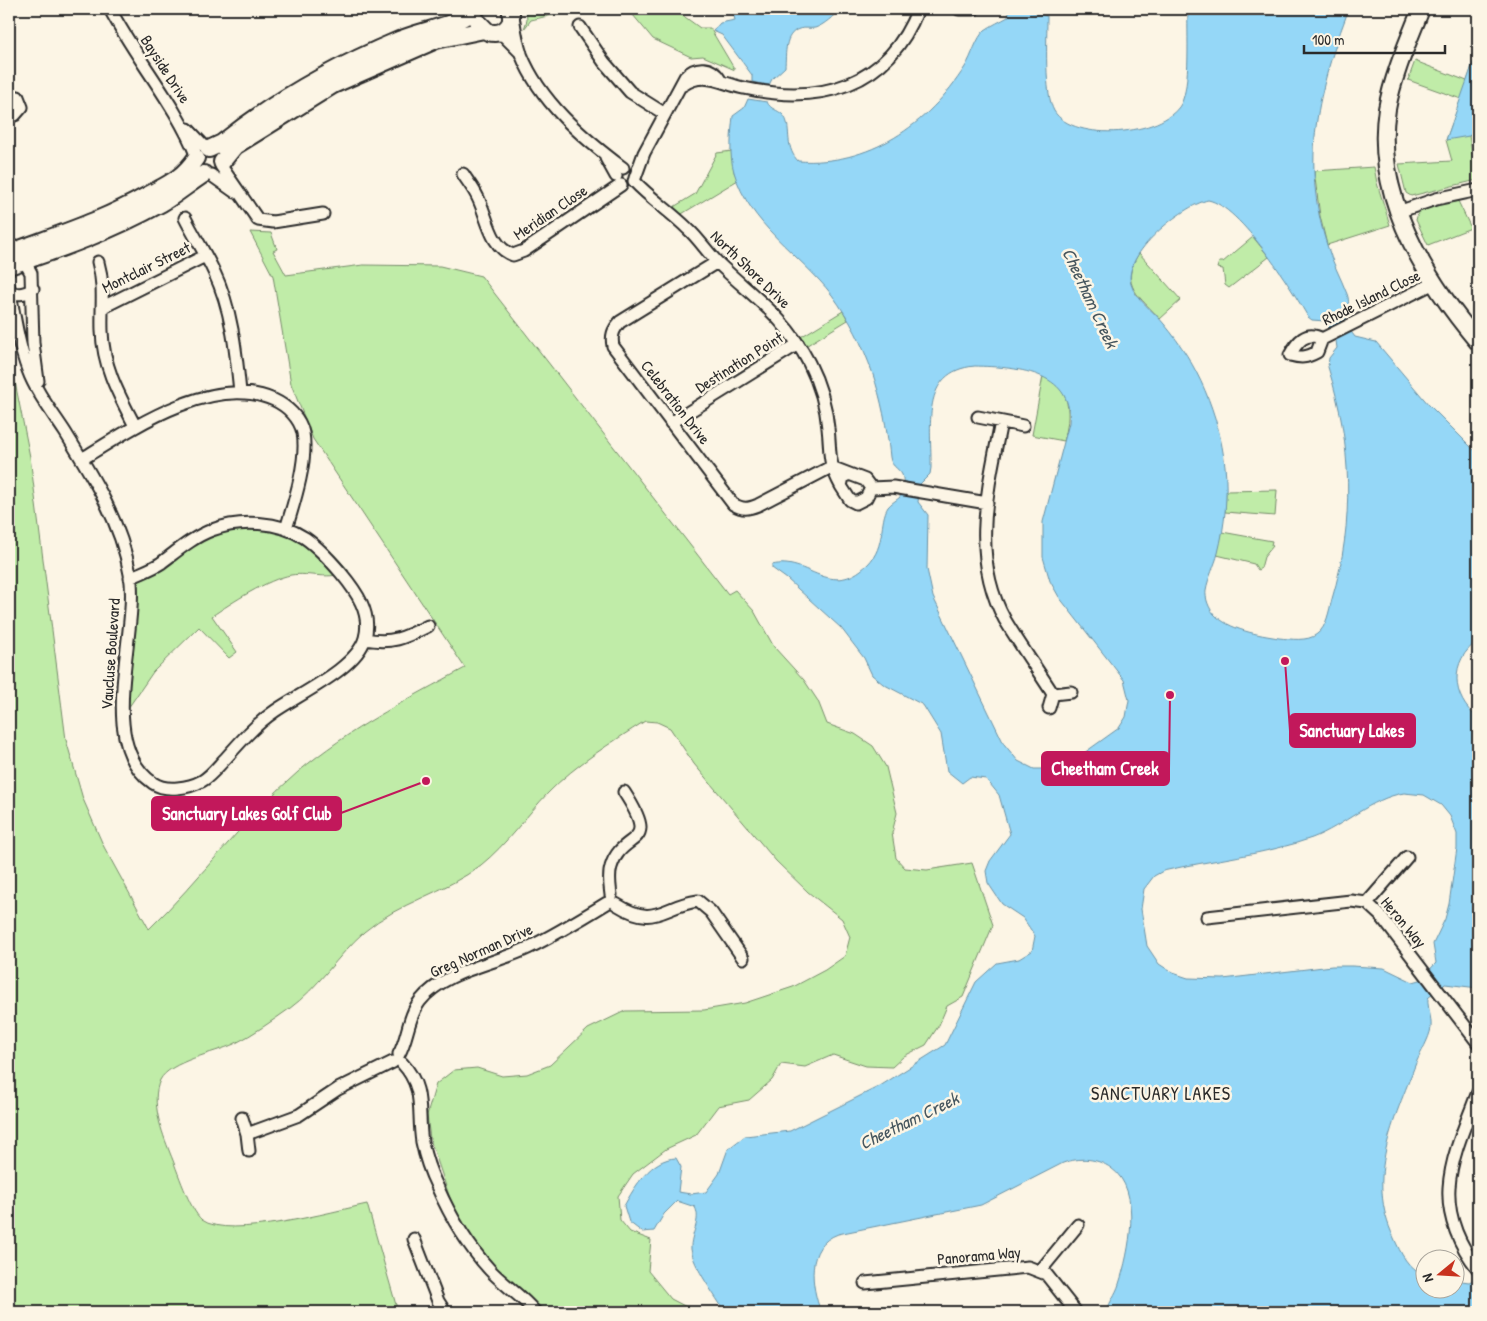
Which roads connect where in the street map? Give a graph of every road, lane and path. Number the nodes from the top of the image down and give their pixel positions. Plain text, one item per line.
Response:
1 (110, 9) edge
2 (477, 9) edge
3 (918, 9) edge
4 (1421, 9) edge
5 (512, 13) edge
6 (580, 27) dead end
7 (488, 32) junction
8 (521, 53) junction
9 (9, 96) edge
10 (665, 114) junction
11 (9, 118) edge
12 (202, 154) junction
13 (214, 169) junction
14 (463, 174) dead end
15 (623, 179) junction
16 (1478, 190) edge
17 (1398, 212) junction
18 (323, 214) dead end
19 (185, 218) dead end
20 (205, 256) junction
21 (15, 257) edge
22 (98, 262) dead end
23 (717, 262) junction
24 (1434, 283) junction
25 (33, 289) junction
26 (9, 290) edge
27 (103, 307) junction
28 (1322, 339) dead end
29 (1478, 342) edge
30 (798, 344) junction
31 (240, 392) junction
32 (42, 399) junction
33 (978, 417) dead end
34 (1001, 422) junction
35 (671, 423) junction
36 (135, 426) junction
37 (1023, 426) dead end
38 (82, 459) junction
39 (831, 467) junction
40 (848, 475) junction
41 (841, 486) junction
42 (871, 488) junction
43 (987, 503) junction
44 (286, 529) junction
45 (130, 578) junction
46 (428, 626) dead end
47 (365, 639) junction
48 (1071, 692) dead end
49 (1053, 694) junction
50 (1049, 708) dead end
51 (624, 792) dead end
52 (1407, 857) dead end
53 (611, 901) junction
54 (1367, 904) junction
55 (1207, 917) dead end
56 (743, 958) dead end
57 (1478, 1043) edge
58 (398, 1059) junction
59 (1478, 1092) edge
60 (242, 1118) dead end
61 (248, 1134) junction
62 (250, 1151) dead end
63 (1078, 1225) dead end
64 (414, 1239) dead end
65 (1478, 1269) edge
66 (1040, 1270) junction
67 (865, 1283) dead end
68 (532, 1310) edge
69 (445, 1312) edge
70 (546, 1312) edge
71 (1076, 1312) edge

1 - 12 street, Bayside Drive
2 - 7 street
2 - 12 street
3 - 10 street
4 - 17 street
5 - 7 street
5 - 8 street
6 - 10 street
7 - 8 street
7 - 13 street
8 - 15 street
9 - 11 street
10 - 15 street
12 - 13 street
12 - 13 street
12 - 21 street
13 - 18 street
13 - 21 street
14 - 15 street, Meridian Close
15 - 23 street, North Shore Drive
16 - 17 street
17 - 24 street
19 - 20 street, Montclair Street
20 - 27 street, Montclair Street
20 - 31 street, Montclair Street
21 - 25 street, Vaucluse Boulevard
22 - 27 street, Montclair Street
23 - 30 street, North Shore Drive
23 - 35 street, Celebration Drive
24 - 28 street, Rhode Island Close
24 - 29 street
25 - 26 street
25 - 32 street, Vaucluse Boulevard
26 - 32 street, Vaucluse Boulevard
27 - 36 street, Montclair Street
30 - 35 street, Destination Point
30 - 39 street, North Shore Drive
31 - 36 street
31 - 44 street
32 - 38 street, Vaucluse Boulevard
33 - 34 street
34 - 37 street
34 - 43 street
35 - 39 street, Celebration Drive
36 - 38 street
38 - 45 street, Vaucluse Boulevard
39 - 40 street
39 - 41 street, North Shore Drive
40 - 41 street
40 - 42 street
41 - 42 street, North Shore Drive
42 - 43 street
43 - 49 street
44 - 45 street, Vaucluse Boulevard
44 - 47 street, Vaucluse Boulevard
45 - 47 street, Vaucluse Boulevard
46 - 47 street
48 - 49 street
49 - 50 street
51 - 53 street
52 - 54 street
53 - 56 street
53 - 58 street, Greg Norman Drive
54 - 55 street, Heron Way
54 - 57 street, Heron Way
58 - 61 street
58 - 68 street
59 - 65 street
60 - 61 street
61 - 62 street
63 - 66 street
64 - 69 street
66 - 67 street, Panorama Way
66 - 71 street, Panorama Way
68 - 70 street

